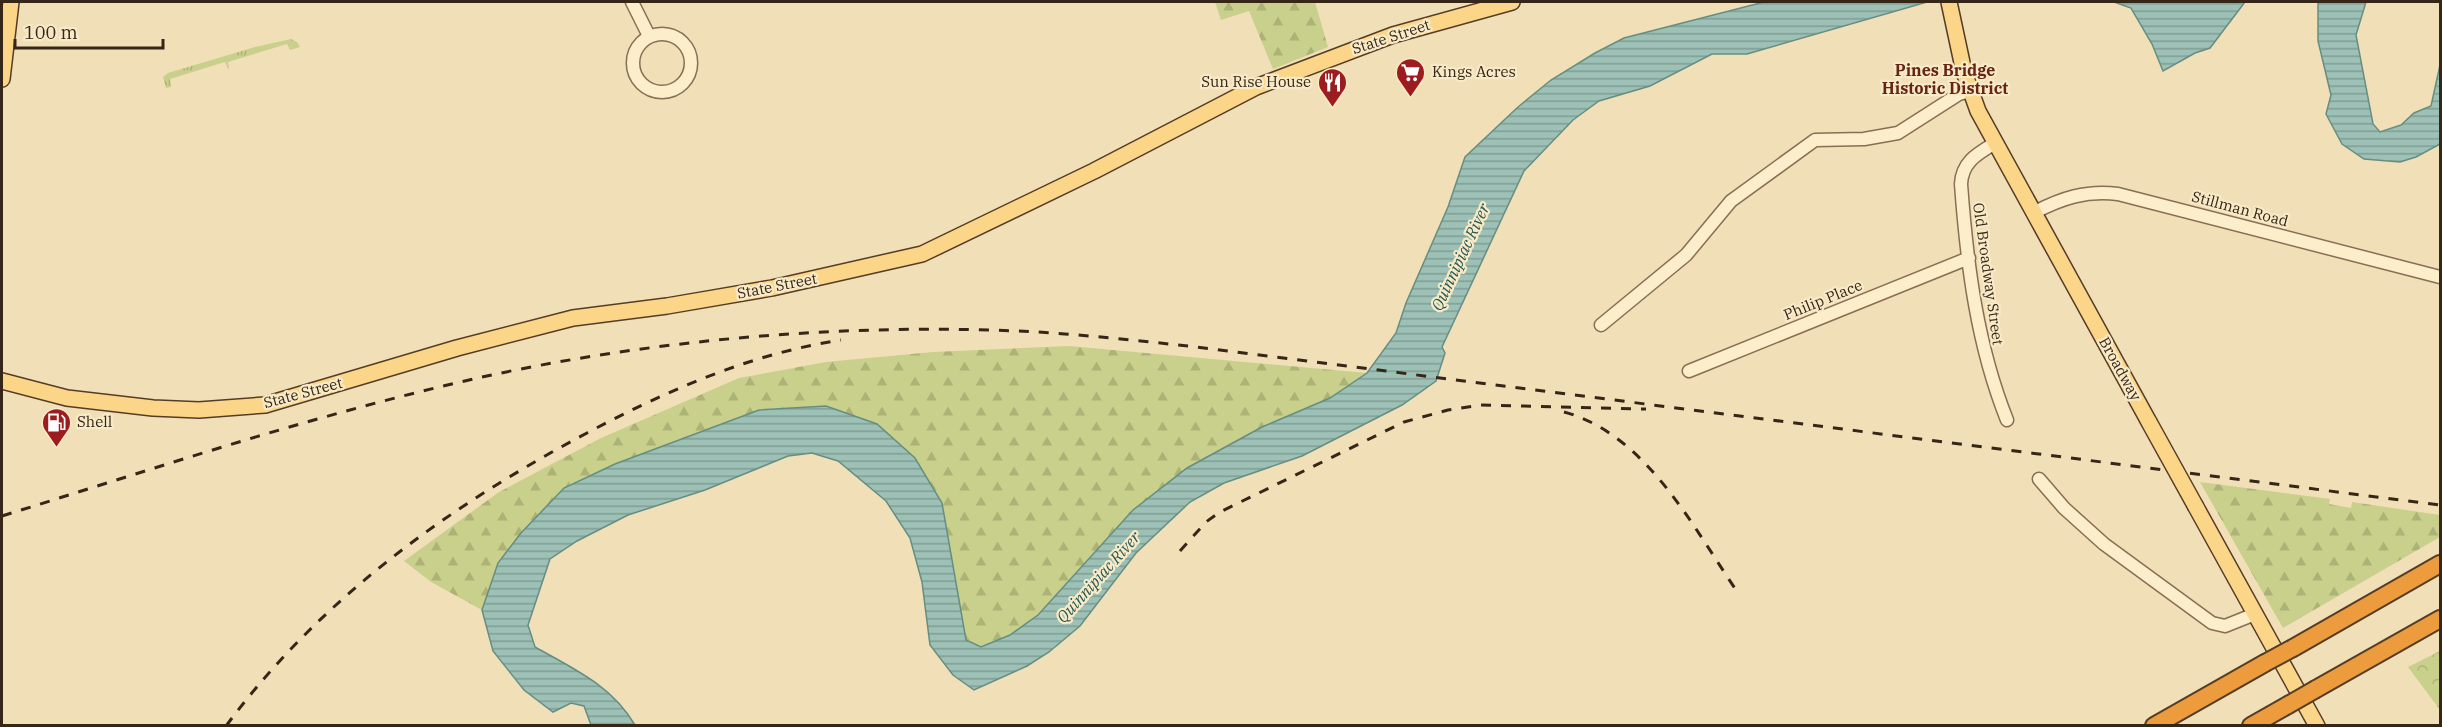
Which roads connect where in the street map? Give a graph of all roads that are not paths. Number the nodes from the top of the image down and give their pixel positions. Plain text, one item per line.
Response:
1 (11, 2) edge
2 (633, 2) edge
3 (1512, 2) edge
4 (1950, 7) edge
5 (649, 36) junction
6 (2, 79) edge
7 (1970, 91) junction
8 (1995, 143) junction
9 (2033, 213) junction
10 (1969, 258) junction
11 (2440, 277) edge
12 (1601, 325) dead end
13 (1689, 371) dead end
14 (2, 381) edge
15 (2007, 420) dead end
16 (2039, 479) dead end
17 (2440, 564) edge
18 (2255, 614) junction
19 (2440, 619) edge
20 (2440, 629) edge
21 (2419, 631) junction
22 (2154, 726) edge
23 (2251, 726) edge
24 (2317, 726) edge

1 - 6 main road
2 - 5 street
3 - 14 main road, State Street
4 - 7 main road, Broadway
5 - 5 street
7 - 8 main road, Broadway
7 - 12 street
8 - 9 main road, Broadway
8 - 10 street, Old Broadway Street
9 - 11 street, Stillman Road
9 - 18 main road, Broadway, bridge
10 - 13 street, Philip Place
10 - 15 street, Old Broadway Street
16 - 18 street
17 - 22 highway, bridge
18 - 24 main road, Broadway
19 - 21 highway
20 - 21 highway
21 - 23 highway, bridge

